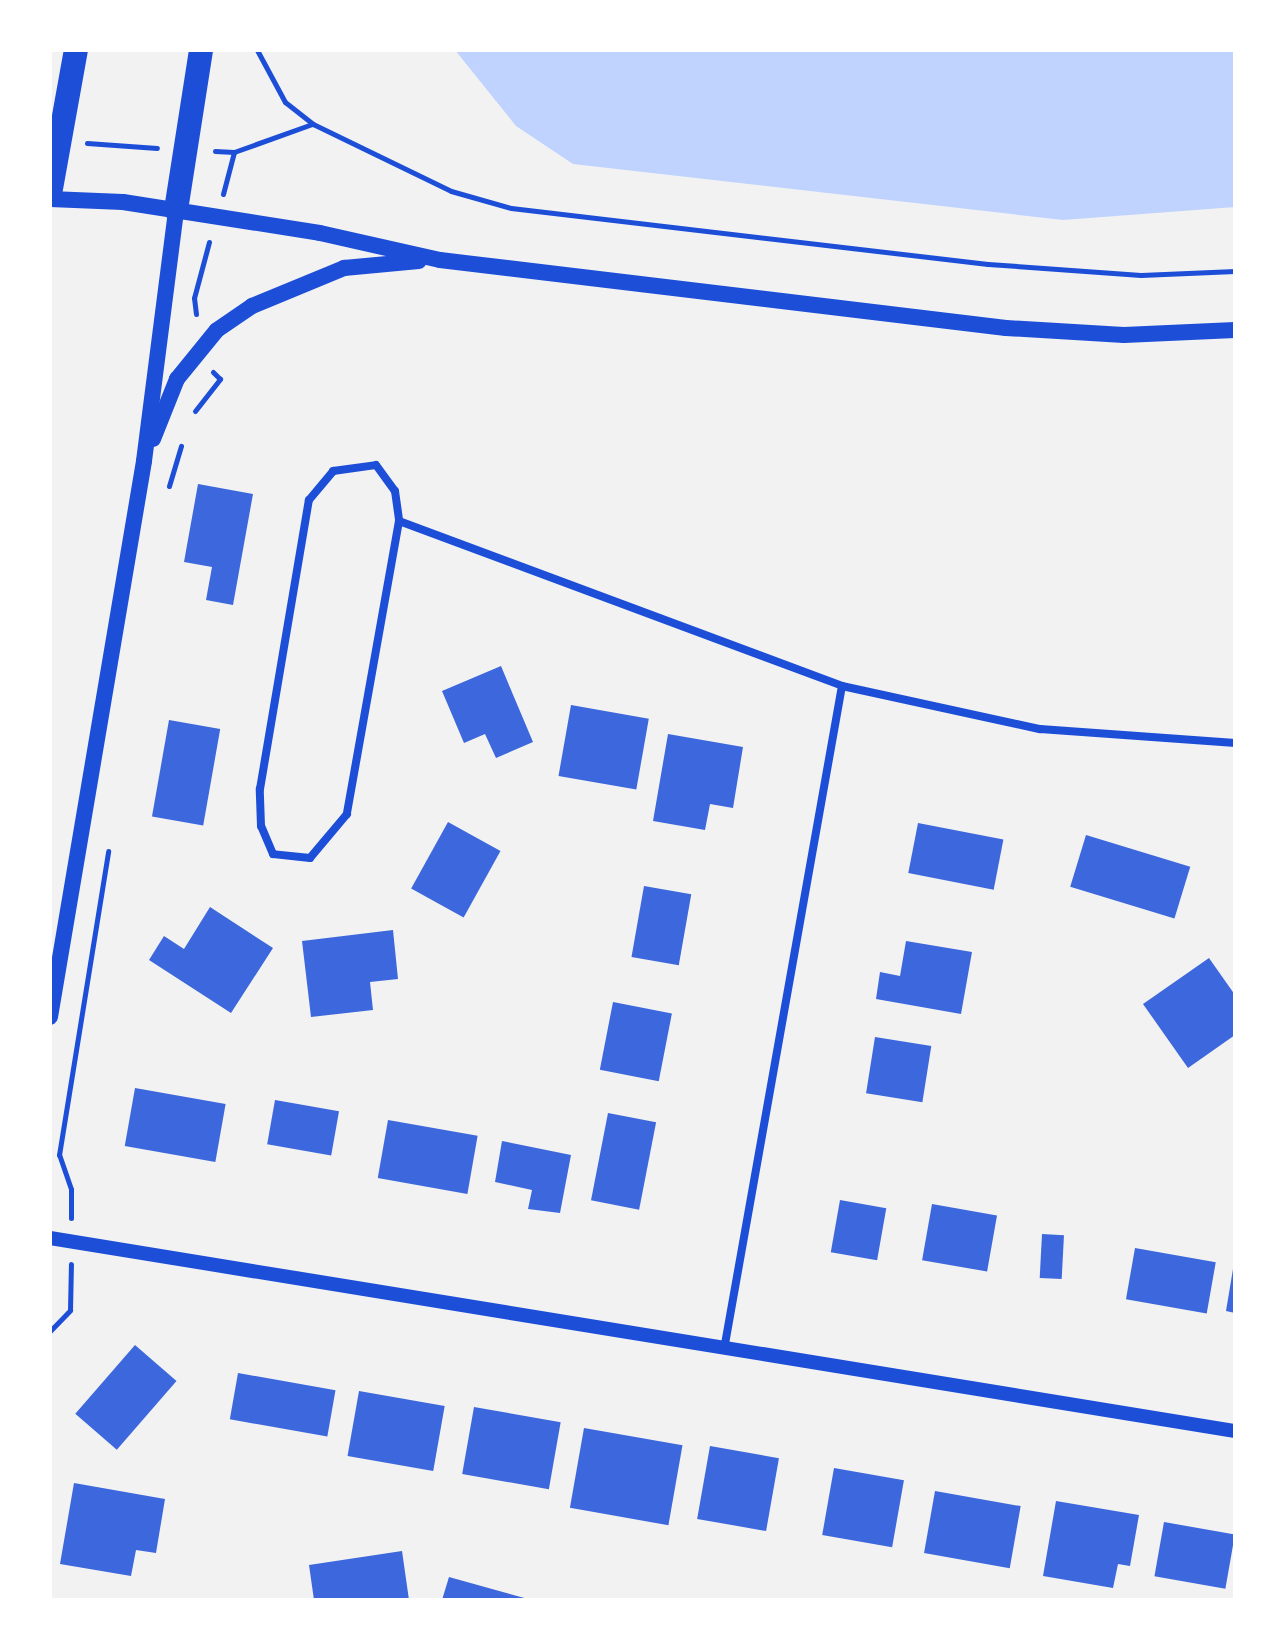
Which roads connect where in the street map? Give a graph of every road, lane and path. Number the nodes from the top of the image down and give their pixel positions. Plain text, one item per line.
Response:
1 (76, 50) edge
2 (201, 50) edge
3 (257, 50) edge
4 (313, 124) junction
5 (76, 144) dead end
6 (169, 149) dead end
7 (234, 152) dead end
8 (50, 196) edge
9 (176, 210) junction
10 (209, 242) dead end
11 (440, 260) junction
12 (1235, 271) edge
13 (194, 298) dead end
14 (1235, 330) edge
15 (220, 379) dead end
16 (190, 423) dead end
17 (186, 434) dead end
18 (144, 461) junction
19 (166, 501) dead end
20 (399, 521) junction
21 (842, 686) junction
22 (1235, 743) edge
23 (110, 839) dead end
24 (50, 1017) edge
25 (50, 1153) edge
26 (59, 1155) junction
27 (71, 1200) dead end
28 (50, 1238) edge
29 (71, 1305) dead end
30 (50, 1331) edge
31 (725, 1344) junction
32 (1235, 1431) edge

1 - 8 highway
2 - 9 highway
3 - 4 path
4 - 7 path
4 - 12 path
5 - 6 path
8 - 9 main road
9 - 11 main road
9 - 18 main road
10 - 13 path
11 - 14 main road
11 - 18 main road
15 - 16 path
17 - 19 path
18 - 24 main road
20 - 20 street
20 - 21 street
21 - 22 street
21 - 31 street
23 - 26 path
25 - 26 path
26 - 27 path
28 - 31 street
29 - 30 path
31 - 32 street

